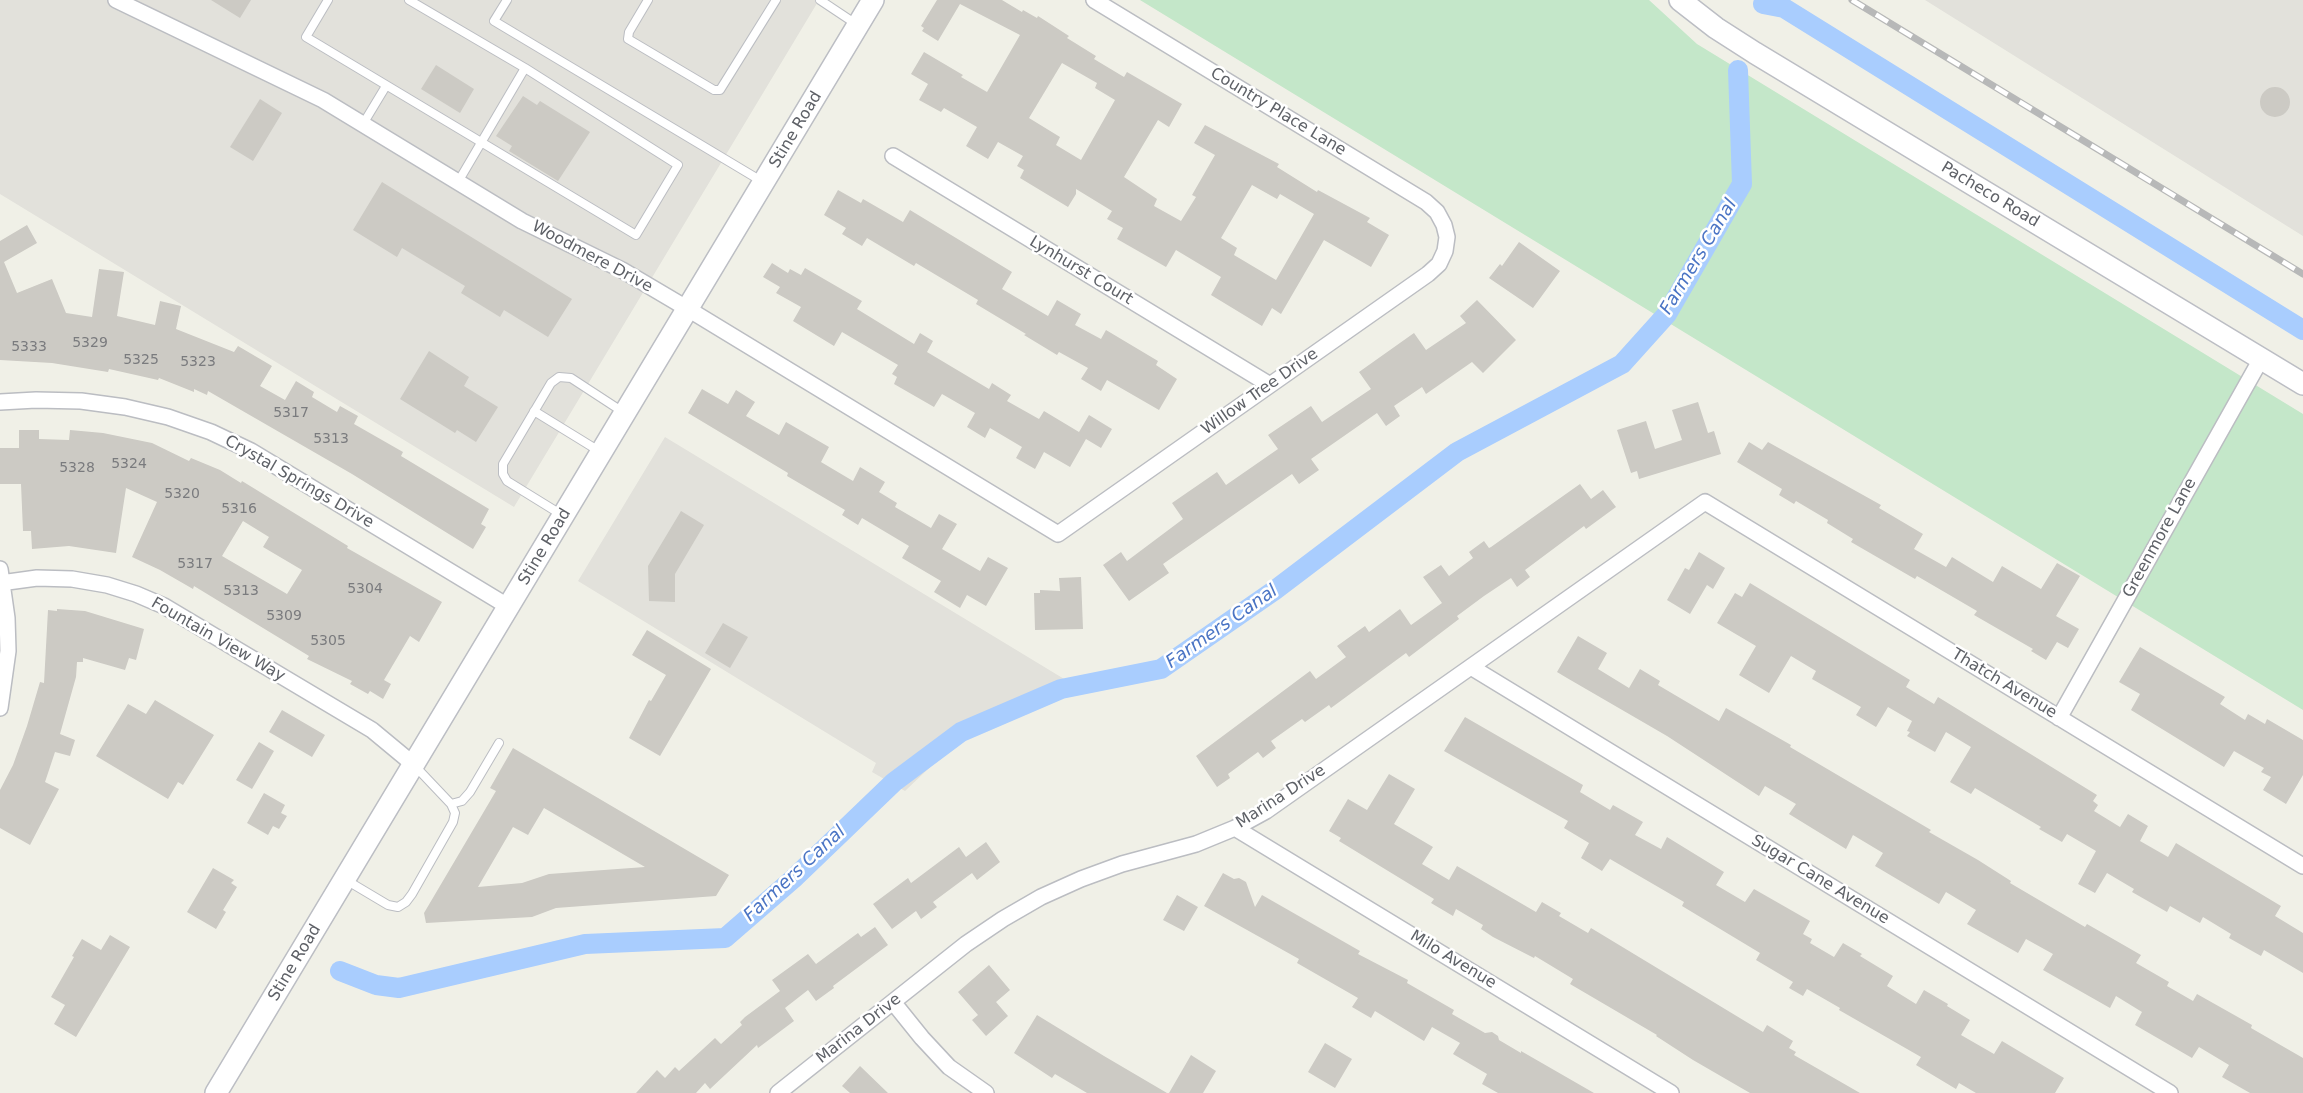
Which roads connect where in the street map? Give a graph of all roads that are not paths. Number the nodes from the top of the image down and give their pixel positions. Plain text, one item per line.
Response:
1 (116, 0) edge
2 (328, 0) edge
3 (409, 0) edge
4 (507, 0) edge
5 (648, 0) edge
6 (776, 0) edge
7 (820, 0) edge
8 (873, 0) edge
9 (1094, 0) edge
10 (1680, 0) edge
11 (858, 25) junction
12 (525, 69) junction
13 (386, 86) junction
14 (363, 124) junction
15 (481, 143) junction
16 (893, 156) dead end
17 (458, 182) junction
18 (764, 183) junction
19 (1447, 237) joint
20 (688, 309) junction
21 (2262, 359) junction
22 (2303, 384) edge
23 (1270, 385) junction
24 (0, 402) edge
25 (534, 411) junction
26 (625, 413) junction
27 (602, 453) junction
28 (1705, 502) joint
29 (564, 516) junction
30 (1058, 534) joint
31 (1, 578) edge
32 (509, 607) junction
33 (1471, 667) junction
34 (0, 708) edge
35 (2059, 718) junction
36 (499, 743) dead end
37 (413, 764) junction
38 (451, 804) junction
39 (1235, 828) junction
40 (2303, 866) edge
41 (345, 879) junction
42 (893, 1002) junction
43 (216, 1093) edge
44 (778, 1093) edge
45 (986, 1093) edge
46 (1671, 1093) edge
47 (2170, 1093) edge

1 - 14 street, Woodmere Drive
2 - 13 lane
3 - 12 lane
4 - 18 lane
5 - 6 lane
7 - 11 lane
8 - 11 main road, Stine Road
9 - 19 street, Country Place Lane
10 - 21 main road, Pacheco Road
11 - 18 main road, Stine Road
12 - 15 lane
12 - 15 lane
13 - 14 lane
13 - 15 lane
14 - 17 street, Woodmere Drive
15 - 17 lane
16 - 23 street, Lynhurst Court
17 - 20 street, Woodmere Drive
18 - 20 main road, Stine Road
19 - 23 street, Willow Tree Drive
20 - 26 main road, Stine Road
20 - 30 street, Woodmere Drive
21 - 22 main road, Pacheco Road
21 - 35 street, Greenmore Lane
23 - 30 street, Willow Tree Drive
24 - 32 street, Crystal Springs Drive
25 - 26 lane
25 - 27 lane
25 - 29 lane
26 - 27 main road, Stine Road
27 - 29 main road, Stine Road
28 - 33 street, Marina Drive
28 - 35 street, Thatch Avenue
29 - 32 main road, Stine Road
31 - 34 street
31 - 37 street, Fountain View Way
32 - 37 main road, Stine Road
33 - 39 street, Marina Drive
33 - 47 street, Sugar Cane Avenue
35 - 40 street, Thatch Avenue
36 - 38 lane
37 - 38 lane
37 - 41 main road, Stine Road
38 - 41 lane
39 - 42 street, Marina Drive
39 - 46 street, Milo Avenue
41 - 43 main road, Stine Road
42 - 44 street, Marina Drive
42 - 45 street

